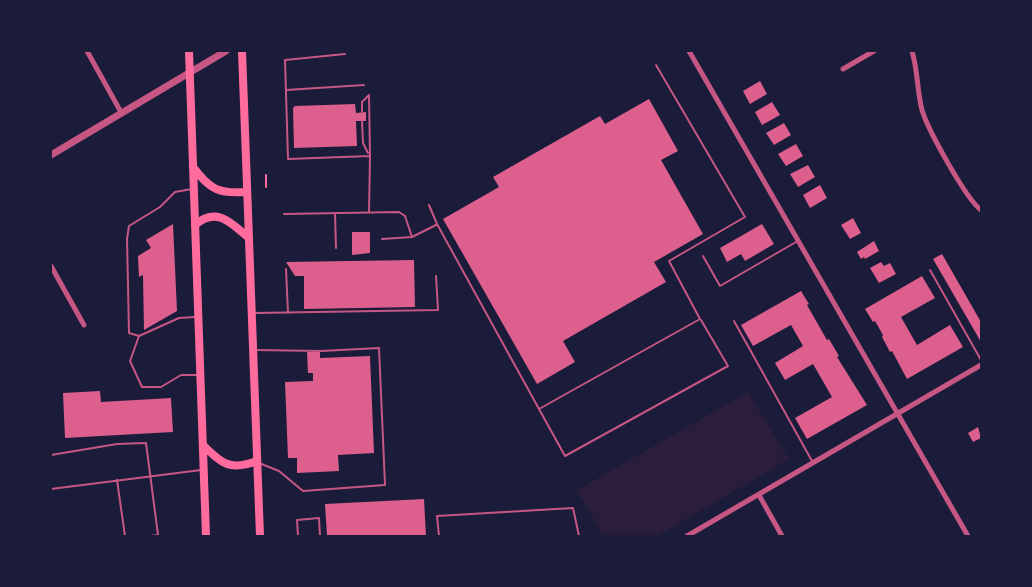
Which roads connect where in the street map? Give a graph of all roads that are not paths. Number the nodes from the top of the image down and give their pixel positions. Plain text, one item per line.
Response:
1 (87, 51) edge
2 (189, 51) edge
3 (226, 51) edge
4 (242, 51) edge
5 (689, 51) edge
6 (874, 51) edge
7 (912, 51) edge
8 (345, 54) dead end
9 (656, 65) dead end
10 (843, 69) dead end
11 (190, 73) junction
12 (363, 85) dead end
13 (286, 90) junction
14 (362, 112) dead end
15 (122, 114) junction
16 (362, 121) dead end
17 (51, 155) edge
18 (370, 156) junction
19 (193, 167) junction
20 (194, 188) junction
21 (247, 192) junction
22 (429, 205) dead end
23 (980, 211) edge
24 (369, 212) junction
25 (335, 213) junction
26 (284, 214) dead end
27 (437, 224) junction
28 (195, 225) junction
29 (412, 237) junction
30 (249, 238) junction
31 (382, 239) dead end
32 (799, 240) junction
33 (336, 248) dead end
34 (703, 256) dead end
35 (51, 266) edge
36 (286, 269) dead end
37 (930, 270) dead end
38 (436, 276) dead end
39 (252, 313) junction
40 (288, 313) junction
41 (198, 317) junction
42 (700, 319) junction
43 (734, 321) dead end
44 (84, 325) dead end
45 (139, 336) junction
46 (253, 350) junction
47 (981, 360) edge
48 (981, 365) edge
49 (200, 375) junction
50 (539, 409) junction
51 (899, 414) junction
52 (203, 445) junction
53 (51, 455) edge
54 (257, 461) junction
55 (814, 464) junction
56 (204, 470) junction
57 (149, 476) junction
58 (117, 480) junction
59 (51, 489) edge
60 (759, 495) junction
61 (125, 536) edge
62 (150, 536) edge
63 (206, 536) edge
64 (260, 536) edge
65 (298, 536) edge
66 (320, 536) edge
67 (439, 536) edge
68 (574, 536) edge
69 (579, 536) edge
70 (687, 536) edge
71 (782, 536) edge
72 (968, 536) edge

1 - 15 street
2 - 11 main road
3 - 11 street
4 - 21 main road
5 - 32 street
6 - 10 street
7 - 23 street
8 - 13 lane
9 - 42 lane
11 - 15 street
11 - 19 main road
12 - 13 lane
13 - 18 lane
14 - 18 lane
15 - 17 street
16 - 18 lane
18 - 24 lane
19 - 20 main road
19 - 21 main road
20 - 28 main road
20 - 45 lane
21 - 30 main road
22 - 27 lane
24 - 25 lane
24 - 29 lane
25 - 26 lane
25 - 33 lane
27 - 29 lane
27 - 50 lane
28 - 30 main road
28 - 41 main road
29 - 31 lane
30 - 39 main road
32 - 34 lane
32 - 51 street
35 - 44 street
36 - 40 lane
37 - 47 lane
38 - 40 lane
39 - 40 lane
39 - 46 main road
41 - 45 lane
41 - 49 main road
42 - 50 lane
42 - 50 lane
43 - 55 lane
45 - 49 lane
46 - 54 main road
46 - 54 lane
48 - 51 street
49 - 52 main road
51 - 55 street
51 - 72 street
52 - 54 main road
52 - 56 main road
53 - 57 lane
54 - 64 main road
55 - 60 street
56 - 57 lane
56 - 63 main road
57 - 58 lane
57 - 62 lane
58 - 59 lane
58 - 61 lane
60 - 70 street
60 - 71 street
65 - 66 lane
67 - 69 lane
68 - 69 lane

